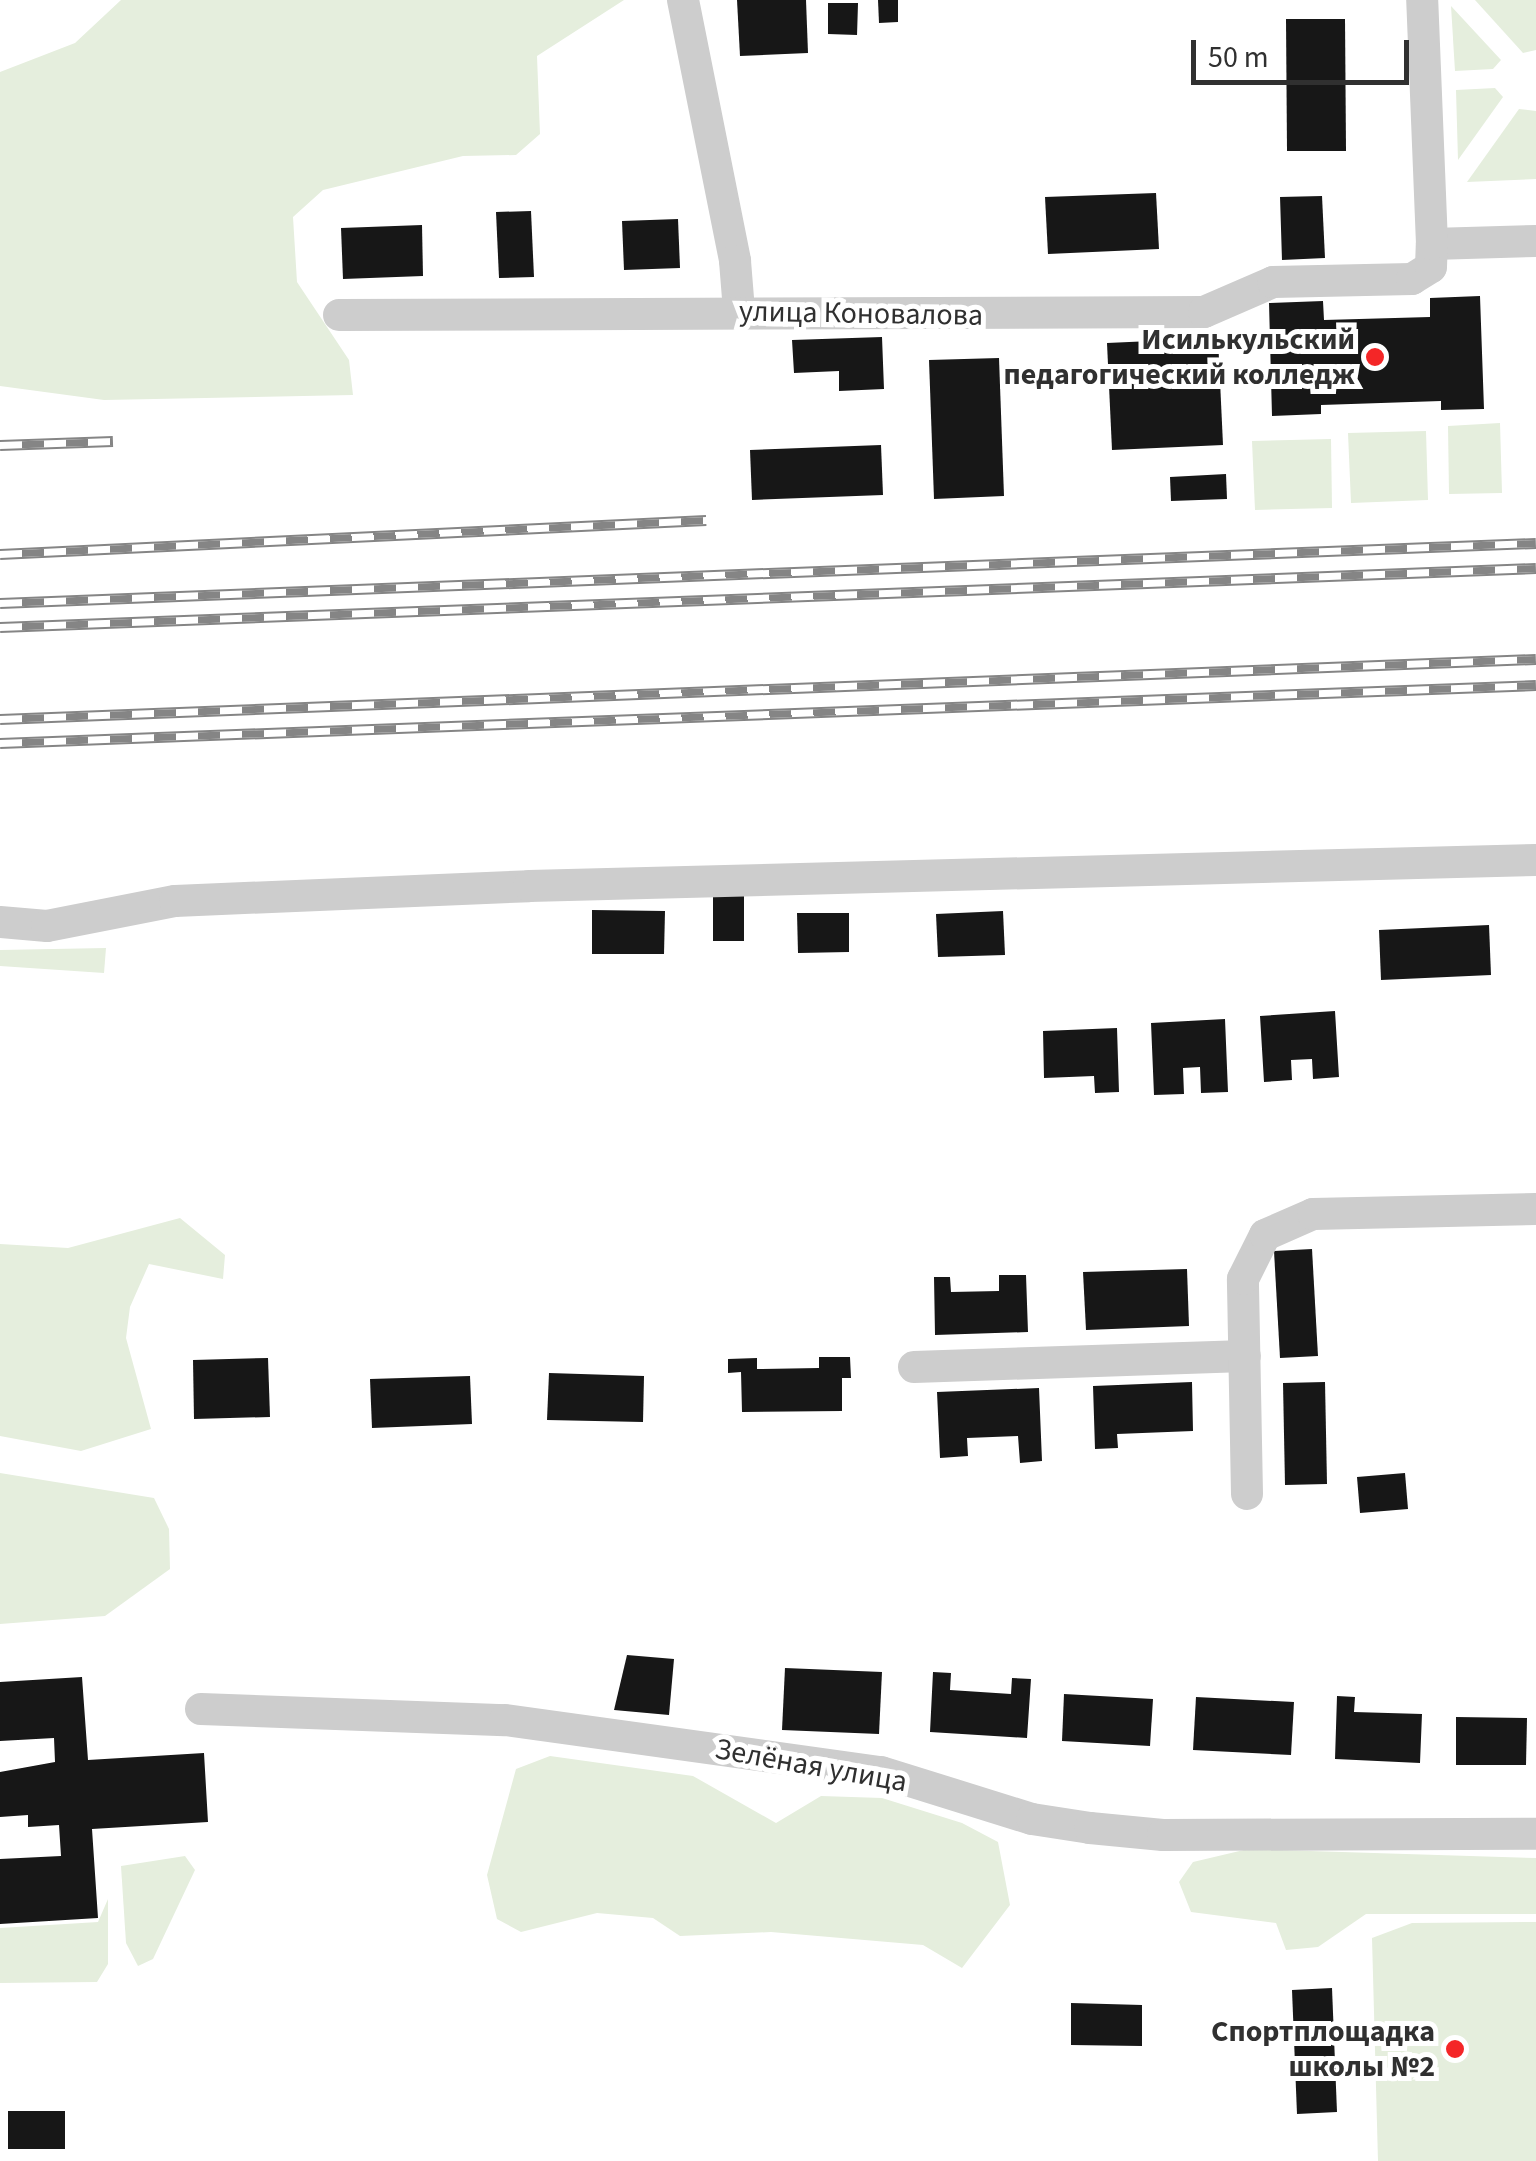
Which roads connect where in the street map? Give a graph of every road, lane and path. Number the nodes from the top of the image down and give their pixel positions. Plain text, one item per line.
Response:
1 (683, 0) edge
2 (1422, 0) edge
3 (1536, 241) edge
4 (1431, 256) junction
5 (739, 311) junction
6 (339, 315) dead end
7 (1536, 860) edge
8 (0, 922) edge
9 (1536, 1209) edge
10 (1245, 1356) junction
11 (914, 1367) dead end
12 (1247, 1494) dead end
13 (201, 1709) dead end
14 (1536, 1834) edge

1 - 5 street
2 - 4 street
3 - 4 street, улица Коновалова
4 - 5 street, улица Коновалова
5 - 6 street, улица Коновалова
7 - 8 street
9 - 10 street
10 - 11 street
10 - 12 street
13 - 14 street, Зелёная улица

